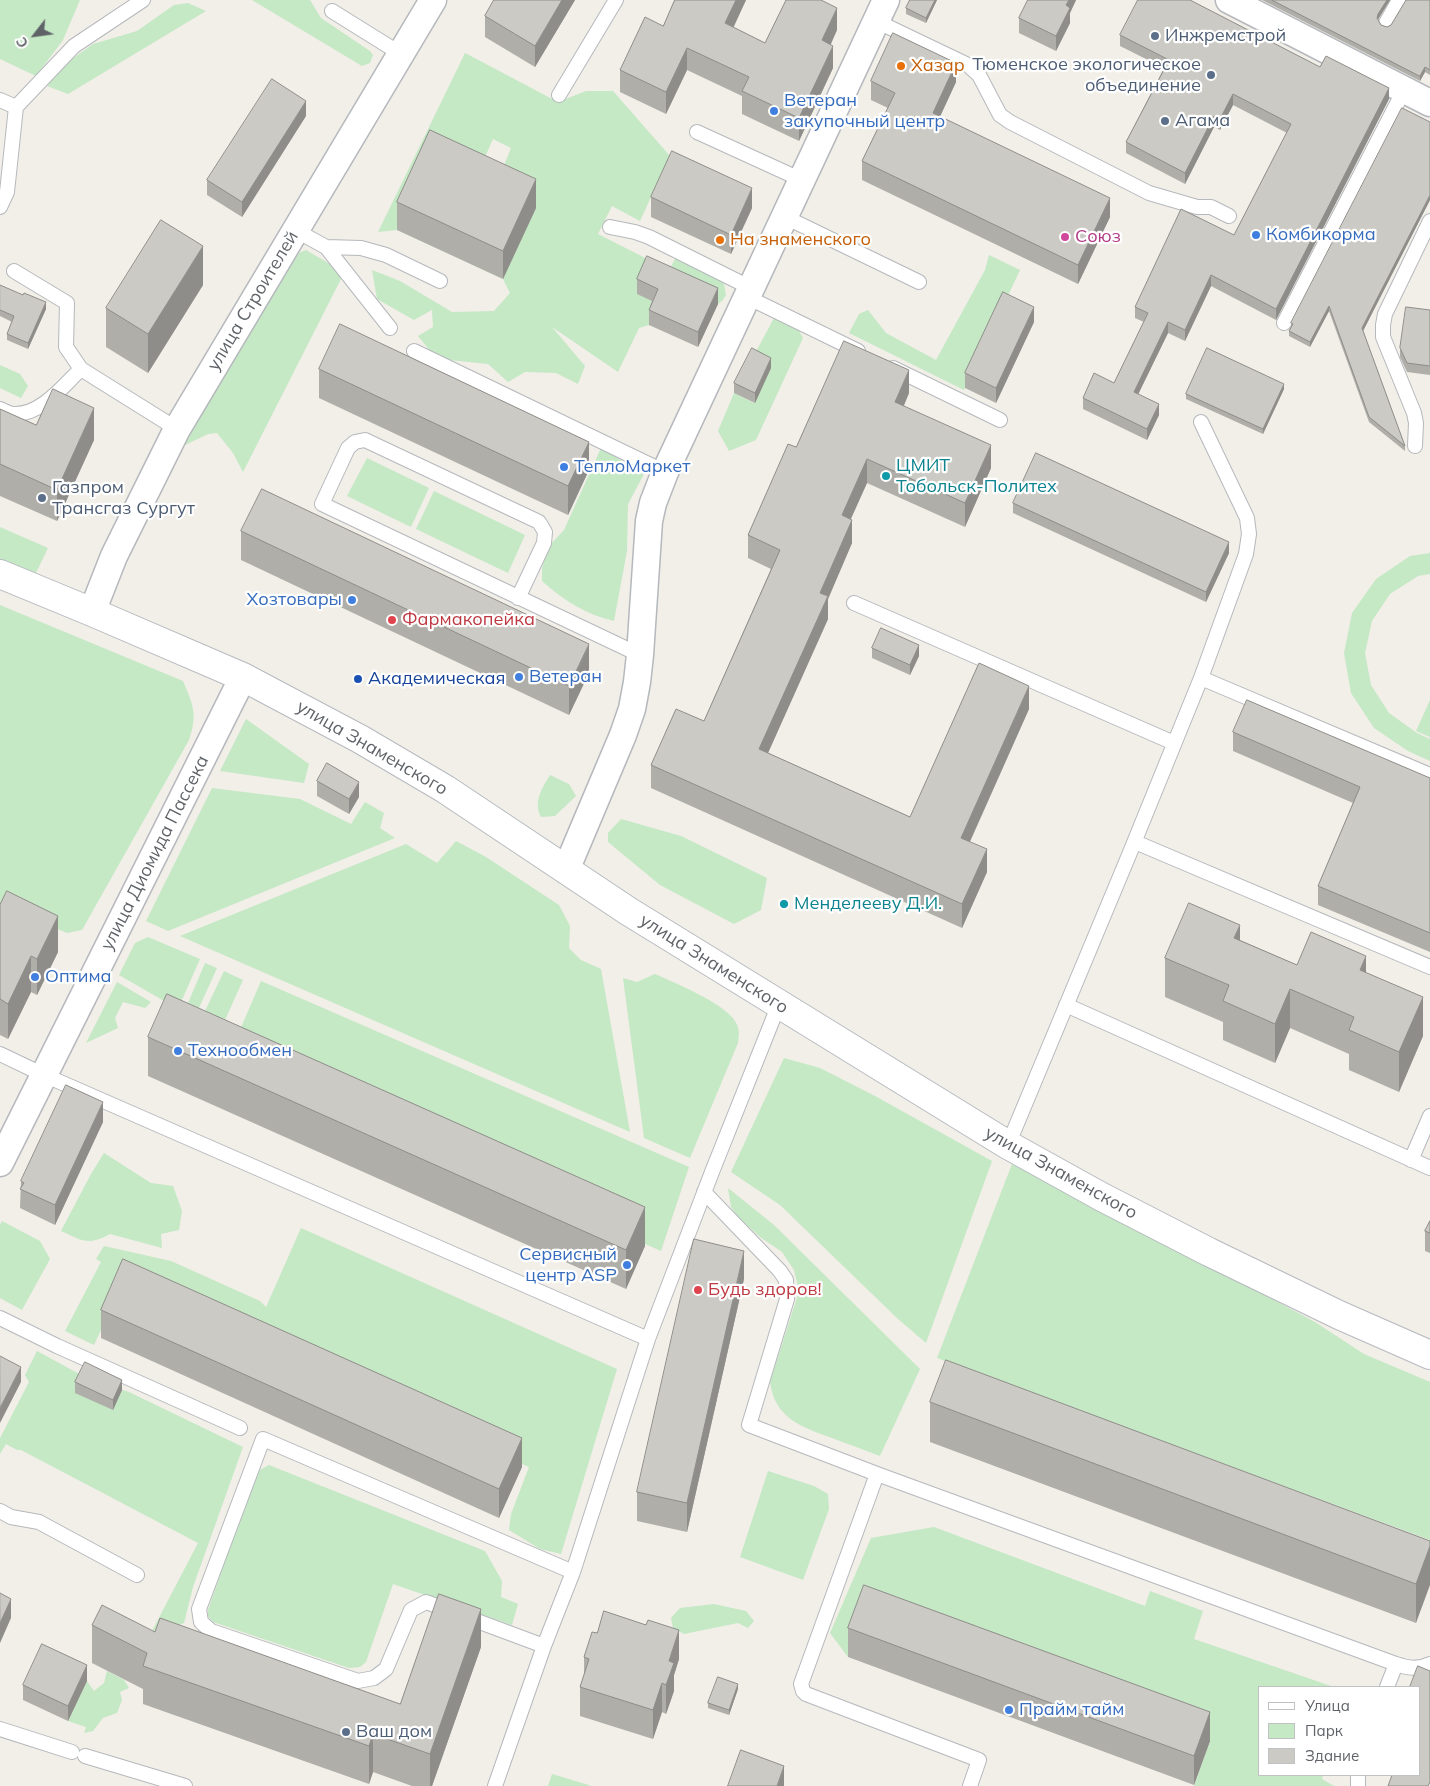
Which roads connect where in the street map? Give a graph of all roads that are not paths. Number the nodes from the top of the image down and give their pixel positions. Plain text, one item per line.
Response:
1 (142, 0) edge
2 (433, 0) edge
3 (616, 0) edge
4 (1229, 0) edge
5 (1399, 0) edge
6 (332, 11) dead end
7 (881, 11) edge
8 (1386, 23) dead end
9 (401, 54) junction
10 (559, 95) dead end
11 (1422, 97) edge
12 (0, 100) edge
13 (16, 107) junction
14 (697, 132) dead end
15 (802, 180) junction
16 (0, 206) edge
17 (1229, 216) dead end
18 (785, 217) junction
19 (1430, 221) edge
20 (610, 227) dead end
21 (295, 230) junction
22 (326, 247) junction
23 (14, 271) dead end
24 (440, 282) dead end
25 (919, 282) dead end
26 (749, 293) junction
27 (1284, 323) dead end
28 (390, 328) dead end
29 (414, 351) dead end
30 (80, 369) junction
31 (0, 409) edge
32 (1000, 420) dead end
33 (1201, 422) dead end
34 (177, 429) junction
35 (1415, 446) dead end
36 (666, 472) junction
37 (0, 574) edge
38 (518, 598) junction
39 (854, 603) dead end
40 (92, 612) junction
41 (640, 655) junction
42 (243, 677) junction
43 (1201, 678) junction
44 (1174, 743) junction
45 (1430, 775) edge
46 (1135, 842) junction
47 (566, 870) junction
48 (1430, 967) edge
49 (779, 1004) junction
50 (1066, 1005) junction
51 (0, 1054) edge
52 (44, 1075) junction
53 (1430, 1116) edge
54 (1008, 1145) junction
55 (1411, 1160) junction
56 (0, 1163) edge
57 (1430, 1168) edge
58 (704, 1192) junction
59 (0, 1318) edge
60 (648, 1339) junction
61 (1430, 1355) edge
62 (240, 1428) dead end
63 (877, 1474) junction
64 (0, 1511) edge
65 (573, 1572) junction
66 (137, 1575) dead end
67 (544, 1646) junction
68 (1396, 1664) junction
69 (1430, 1664) edge
70 (1387, 1686) edge
71 (0, 1728) edge
72 (185, 1786) edge
73 (495, 1786) edge
74 (970, 1786) edge

1 - 13 lane
2 - 9 street, улица Строителей
3 - 10 lane
4 - 11 street
5 - 8 lane
6 - 9 lane
7 - 15 street
7 - 17 lane
9 - 21 street, улица Строителей
11 - 27 lane
12 - 13 lane
13 - 16 lane
14 - 15 lane
15 - 18 street
18 - 25 lane
18 - 26 street
19 - 35 lane
20 - 26 lane
21 - 22 lane
21 - 34 street, улица Строителей
22 - 24 lane
22 - 28 lane
23 - 30 lane
26 - 32 lane
26 - 36 street
29 - 36 lane
30 - 31 lane
30 - 34 lane
33 - 43 lane
34 - 40 street, улица Строителей
36 - 41 street
37 - 40 main road, улица Знаменского
38 - 38 lane
38 - 41 lane
39 - 44 lane
40 - 42 main road, улица Знаменского
41 - 47 street
42 - 47 main road, улица Знаменского
42 - 52 street, улица Диомида Пассека
43 - 44 lane
43 - 45 lane
44 - 46 lane
46 - 48 lane
46 - 50 lane
47 - 49 main road, улица Знаменского
49 - 54 main road, улица Знаменского
49 - 58 lane
50 - 54 lane
50 - 55 lane
51 - 52 lane
52 - 56 street, улица Диомида Пассека
52 - 60 lane
53 - 55 lane
54 - 61 main road, улица Знаменского
55 - 57 lane
58 - 60 lane
58 - 63 lane
59 - 62 lane
60 - 65 lane
63 - 68 lane
63 - 74 lane
64 - 66 lane
65 - 67 lane
65 - 67 lane
67 - 73 lane
68 - 69 lane
68 - 70 lane
71 - 72 lane

